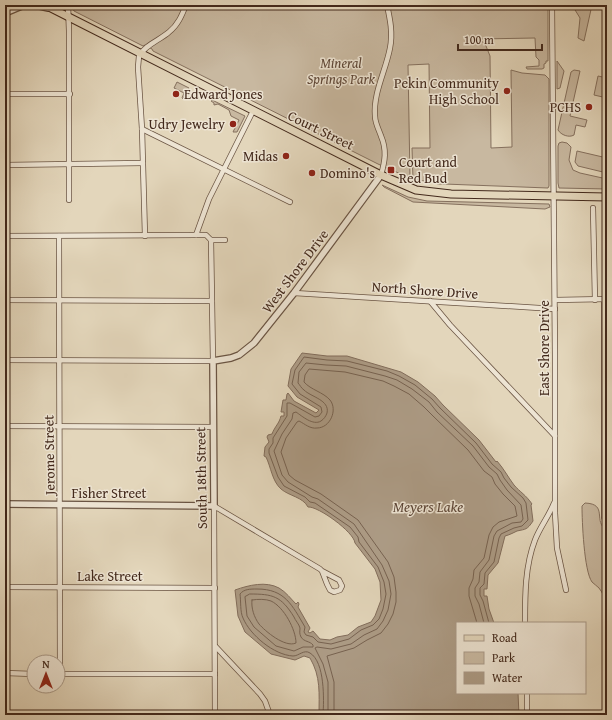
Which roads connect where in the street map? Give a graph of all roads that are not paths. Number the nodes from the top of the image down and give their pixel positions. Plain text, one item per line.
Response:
1 (24, 5) edge
2 (36, 5) edge
3 (45, 5) edge
4 (68, 5) edge
5 (186, 5) edge
6 (387, 5) edge
7 (552, 5) edge
8 (57, 11) junction
9 (5, 12) edge
10 (68, 17) junction
11 (140, 54) junction
12 (5, 94) edge
13 (70, 94) junction
14 (253, 111) junction
15 (142, 128) junction
16 (143, 163) junction
17 (69, 164) junction
18 (5, 165) edge
19 (224, 169) junction
20 (381, 175) junction
21 (554, 196) junction
22 (607, 196) edge
23 (69, 200) dead end
24 (290, 202) dead end
25 (592, 208) dead end
26 (196, 235) junction
27 (5, 236) edge
28 (59, 236) junction
29 (145, 236) junction
30 (211, 240) junction
31 (225, 240) dead end
32 (294, 293) junction
33 (606, 299) edge
34 (5, 300) edge
35 (59, 300) junction
36 (555, 300) junction
37 (595, 300) junction
38 (212, 301) junction
39 (430, 301) junction
40 (555, 309) junction
41 (5, 360) edge
42 (59, 360) junction
43 (213, 361) junction
44 (5, 426) edge
45 (59, 427) junction
46 (213, 427) junction
47 (555, 436) junction
48 (555, 500) junction
49 (5, 504) edge
50 (60, 505) junction
51 (214, 506) junction
52 (607, 525) edge
53 (322, 571) junction
54 (5, 587) edge
55 (60, 587) junction
56 (215, 588) junction
57 (566, 590) dead end
58 (526, 622) edge
59 (216, 647) junction
60 (59, 654) edge
61 (5, 673) edge
62 (26, 674) edge
63 (66, 674) edge
64 (215, 674) junction
65 (527, 694) edge
66 (215, 715) edge
67 (270, 715) edge
68 (528, 715) edge

1 - 9 street
2 - 8 street
3 - 8 main road, Court Street
4 - 10 street
5 - 11 street
6 - 20 street
7 - 21 street, East Shore Drive
8 - 10 main road, Court Street
10 - 11 main road, Court Street
10 - 13 street
11 - 14 main road, Court Street
11 - 15 street
12 - 13 street
13 - 17 street
14 - 19 street
14 - 20 main road, Court Street
15 - 16 street
15 - 19 street
16 - 17 street
16 - 29 street
17 - 18 street
17 - 23 street
19 - 24 street
19 - 26 street
20 - 21 main road, Court Street
20 - 32 street, West Shore Drive
21 - 22 main road, Court Street
21 - 36 street, East Shore Drive
25 - 37 street
26 - 29 street
26 - 30 street
27 - 28 street
28 - 29 street
28 - 35 street, Jerome Street
30 - 31 street
30 - 38 street, South 18th Street
32 - 39 street, North Shore Drive
32 - 43 street, West Shore Drive
33 - 37 street
33 - 52 street
34 - 35 street
35 - 38 street
35 - 42 street, Jerome Street
36 - 37 street
36 - 40 street, East Shore Drive
38 - 43 street, South 18th Street
39 - 40 street, North Shore Drive
39 - 47 street
40 - 47 street, East Shore Drive
41 - 42 street
42 - 43 street
42 - 45 street, Jerome Street
43 - 46 street, South 18th Street
44 - 45 street
45 - 46 street
45 - 50 street, Jerome Street
46 - 51 street, South 18th Street
47 - 48 street, East Shore Drive
48 - 57 street, East Shore Drive
48 - 58 street
49 - 50 street, Fisher Street
50 - 51 street, Fisher Street
50 - 55 street, Jerome Street
51 - 53 street
51 - 56 street, South 18th Street
53 - 53 street
54 - 55 street, Lake Street
55 - 56 street, Lake Street
55 - 60 street, Jerome Street
56 - 59 street, South 18th Street
59 - 64 street, South 18th Street
59 - 67 street
61 - 62 street
63 - 64 street
64 - 66 street, South 18th Street
65 - 68 street

